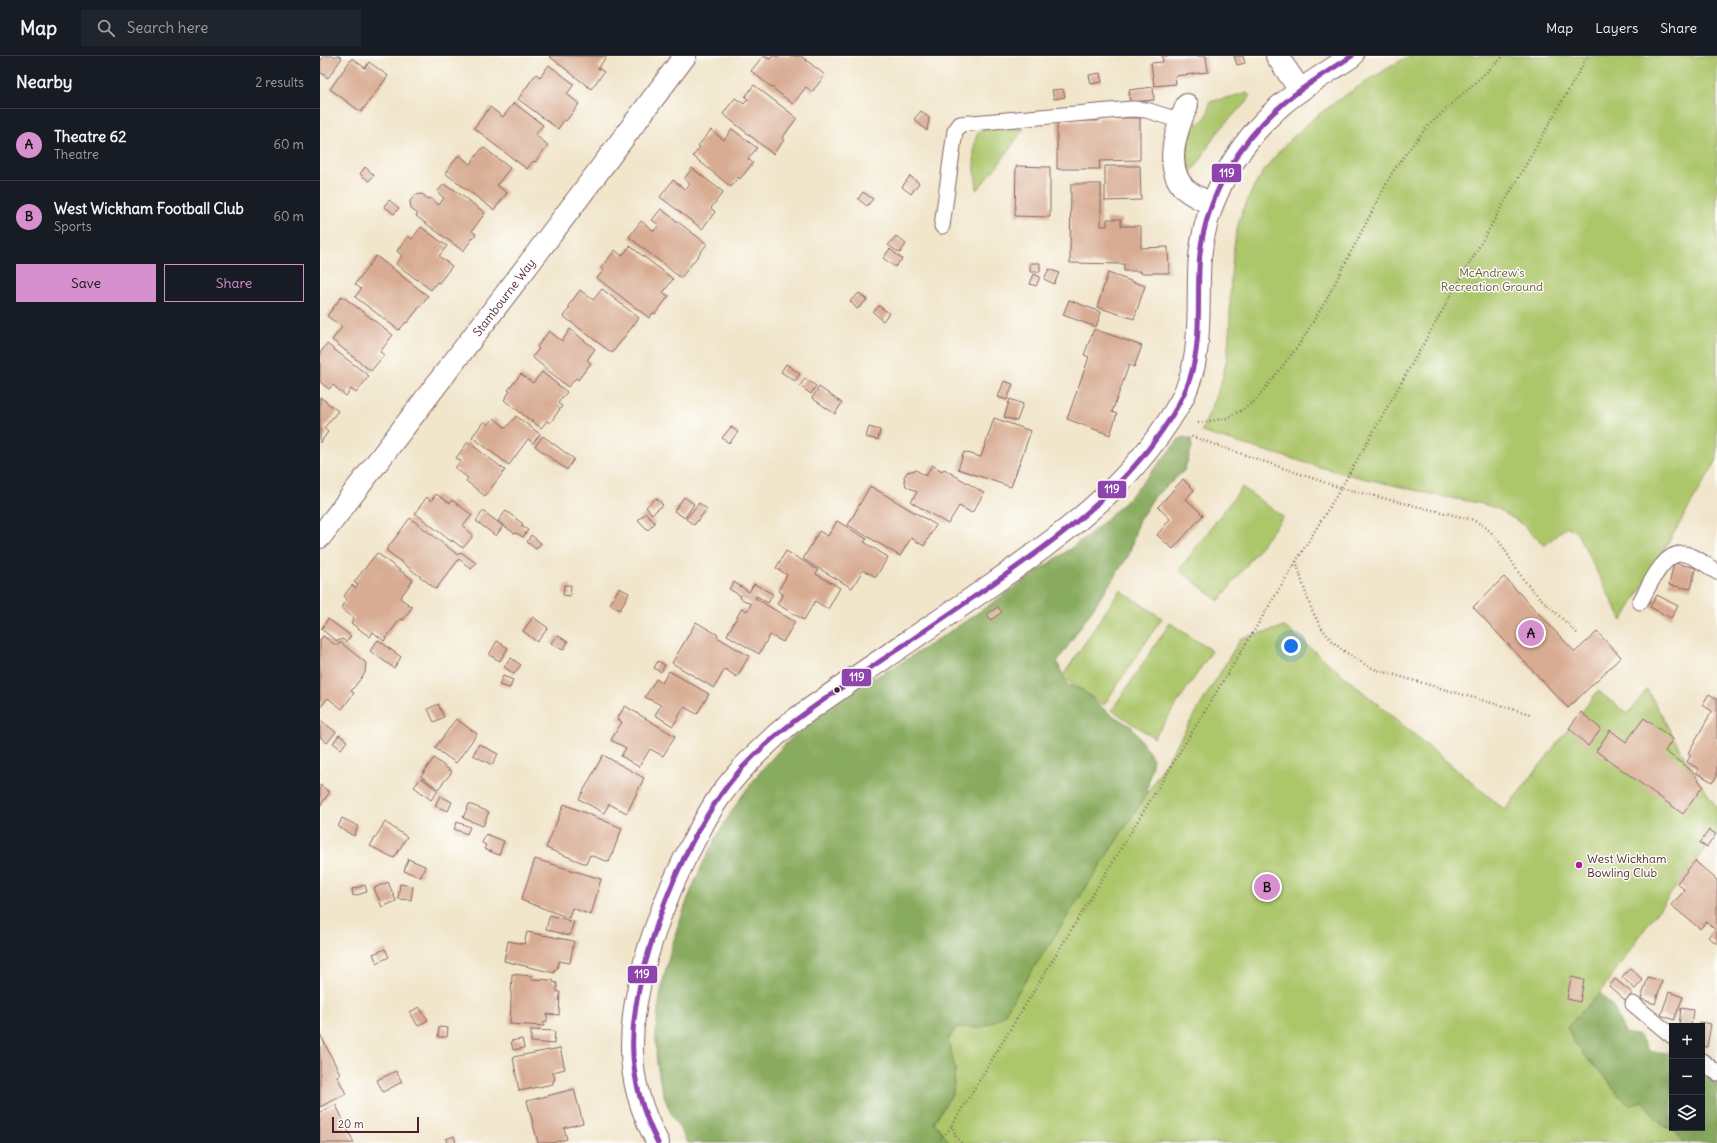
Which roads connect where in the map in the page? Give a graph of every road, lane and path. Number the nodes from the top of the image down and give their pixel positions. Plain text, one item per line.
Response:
1 (686, 56) edge
2 (1277, 56) edge
3 (1352, 56) edge
4 (1504, 56) edge
5 (1588, 56) edge
6 (1300, 90) junction
7 (1184, 113) joint
8 (1212, 204) junction
9 (942, 226) dead end
10 (1166, 426) junction
11 (1341, 488) junction
12 (320, 537) edge
13 (1296, 561) junction
14 (1717, 572) edge
15 (1640, 602) dead end
16 (1577, 633) dead end
17 (1530, 714) dead end
18 (1633, 1004) dead end
19 (1669, 1034) edge
20 (1705, 1063) edge
21 (1717, 1073) edge
22 (952, 1125) junction
23 (658, 1143) edge
24 (938, 1143) edge
25 (961, 1143) edge

1 - 12 street, Stambourne Way
2 - 6 street
3 - 6 street
4 - 10 path
5 - 11 path
6 - 8 street
7 - 8 street
7 - 9 lane
8 - 10 street
10 - 11 path
10 - 23 street
11 - 13 path
11 - 16 path
13 - 17 path
13 - 22 path
14 - 15 lane
18 - 19 lane
20 - 21 lane
22 - 24 path
22 - 25 path

